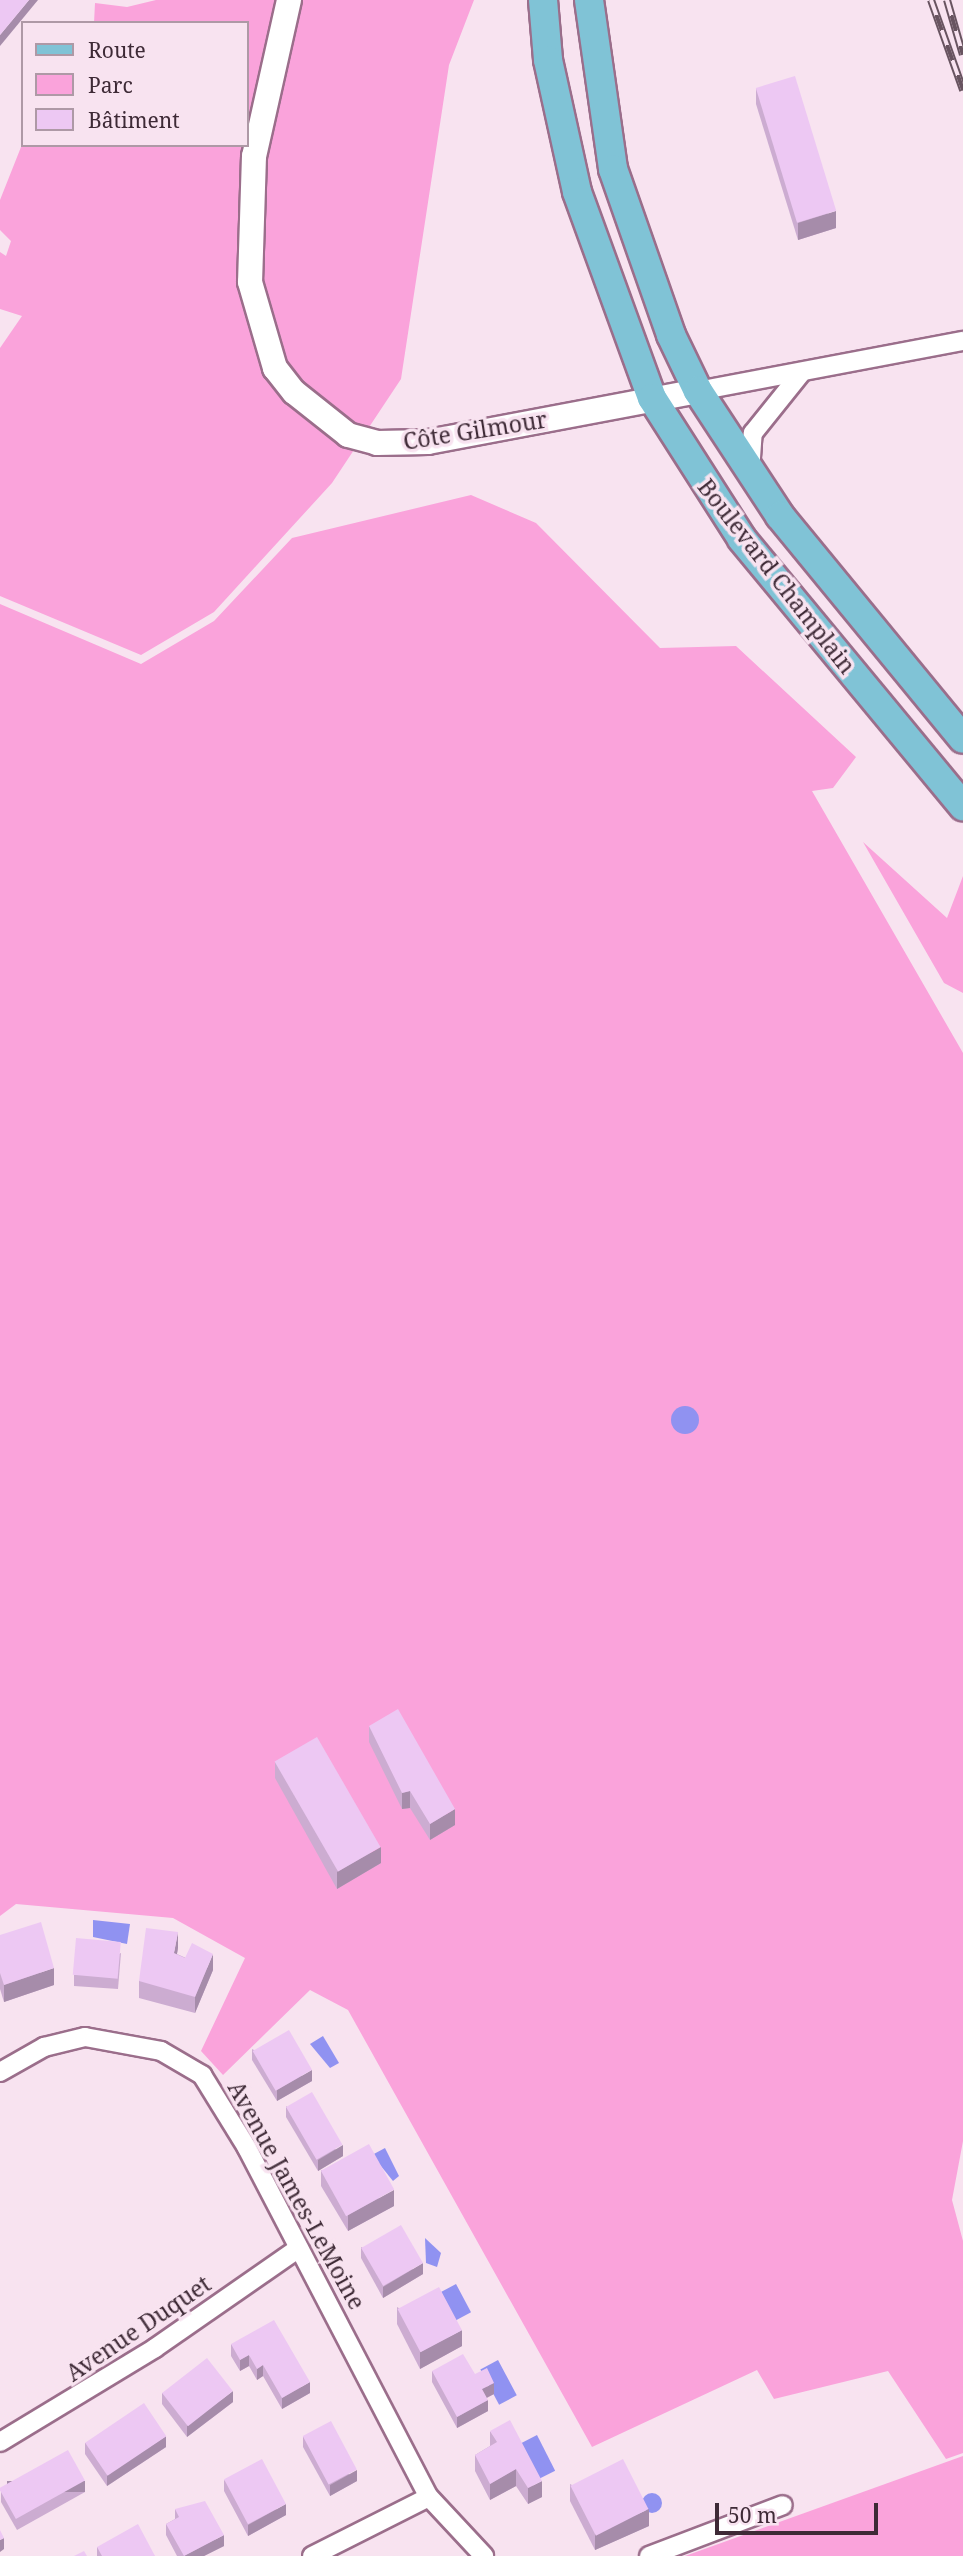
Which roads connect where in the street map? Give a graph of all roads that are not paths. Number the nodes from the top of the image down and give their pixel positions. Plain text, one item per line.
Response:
1 (289, 0) edge
2 (543, 0) edge
3 (589, 0) edge
4 (963, 341) edge
5 (802, 372) junction
6 (698, 391) junction
7 (652, 398) junction
8 (750, 475) junction
9 (963, 739) edge
10 (963, 806) edge
11 (0, 2072) edge
12 (299, 2248) junction
13 (0, 2442) edge
14 (429, 2497) junction
15 (783, 2505) dead end
16 (312, 2556) edge
17 (484, 2556) edge
18 (649, 2556) edge

1 - 7 street, Côte Gilmour
2 - 7 main road, Boulevard Champlain
3 - 6 main road, Boulevard Champlain
4 - 5 street
5 - 6 street
5 - 8 street
6 - 7 street, Côte Gilmour
6 - 8 main road, Boulevard Champlain
7 - 10 main road, Boulevard Champlain
8 - 9 main road, Boulevard Champlain
11 - 12 street, Avenue James-LeMoine
12 - 13 street, Avenue Duquet
12 - 14 street, Avenue James-LeMoine
14 - 16 street
14 - 17 street, Avenue James-LeMoine
15 - 18 street

